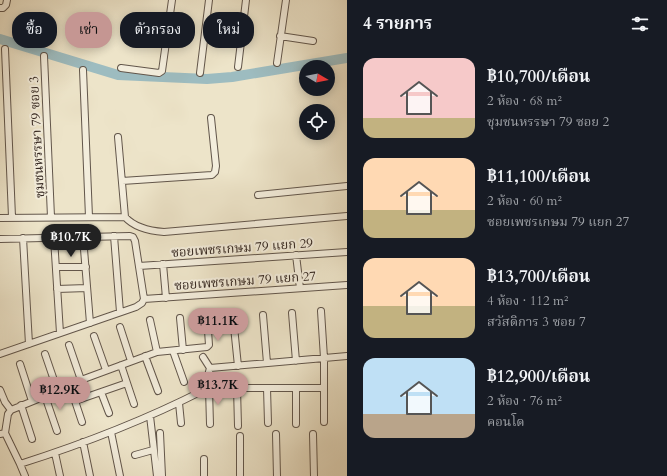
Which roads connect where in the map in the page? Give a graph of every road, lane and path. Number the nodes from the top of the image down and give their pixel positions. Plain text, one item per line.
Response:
1 (6, 0) edge
2 (172, 0) edge
3 (209, 0) edge
4 (246, 0) edge
5 (286, 0) edge
6 (0, 8) edge
7 (280, 36) junction
8 (313, 41) dead end
9 (5, 49) dead end
10 (44, 56) dead end
11 (277, 62) dead end
12 (238, 67) dead end
13 (121, 68) dead end
14 (83, 70) dead end
15 (200, 73) dead end
16 (211, 118) dead end
17 (118, 137) dead end
18 (122, 181) junction
19 (347, 186) edge
20 (258, 195) dead end
21 (126, 216) junction
22 (347, 216) edge
23 (12, 217) junction
24 (51, 217) junction
25 (89, 217) junction
26 (0, 218) edge
27 (114, 236) junction
28 (83, 237) junction
29 (23, 238) junction
30 (54, 238) junction
31 (0, 239) edge
32 (347, 252) edge
33 (296, 255) junction
34 (163, 264) junction
35 (139, 266) junction
36 (56, 267) junction
37 (86, 267) junction
38 (347, 285) edge
39 (87, 288) junction
40 (300, 288) junction
41 (57, 289) junction
42 (166, 298) junction
43 (144, 299) junction
44 (321, 311) dead end
45 (120, 312) junction
46 (292, 313) dead end
47 (207, 316) dead end
48 (263, 316) dead end
49 (180, 318) dead end
50 (233, 318) dead end
51 (150, 320) dead end
52 (90, 323) junction
53 (120, 327) dead end
54 (60, 333) junction
55 (94, 336) dead end
56 (28, 344) junction
57 (69, 345) dead end
58 (183, 350) junction
59 (173, 351) junction
60 (157, 352) junction
61 (0, 354) edge
62 (45, 354) dead end
63 (145, 356) junction
64 (203, 356) dead end
65 (347, 356) edge
66 (324, 358) junction
67 (131, 361) junction
68 (296, 361) junction
69 (267, 363) junction
70 (20, 364) dead end
71 (121, 365) junction
72 (238, 366) junction
73 (210, 368) junction
74 (106, 370) junction
75 (81, 380) junction
76 (184, 382) dead end
77 (127, 383) junction
78 (70, 386) junction
79 (238, 388) junction
80 (267, 388) junction
81 (296, 388) junction
82 (324, 388) junction
83 (0, 390) edge
84 (207, 390) junction
85 (158, 391) dead end
86 (58, 392) junction
87 (101, 392) junction
88 (45, 396) junction
89 (32, 401) junction
90 (75, 401) junction
91 (180, 403) junction
92 (134, 404) dead end
93 (21, 405) junction
94 (11, 410) junction
95 (109, 413) dead end
96 (150, 416) junction
97 (82, 422) dead end
98 (324, 422) dead end
99 (181, 423) dead end
100 (210, 424) dead end
101 (268, 424) dead end
102 (296, 424) dead end
103 (238, 426) dead end
104 (57, 431) dead end
105 (111, 432) junction
106 (160, 433) dead end
107 (2, 434) edge
108 (276, 434) dead end
109 (313, 434) dead end
110 (240, 436) dead end
111 (32, 439) dead end
112 (82, 442) junction
113 (153, 450) junction
114 (55, 453) junction
115 (135, 455) dead end
116 (204, 459) dead end
117 (20, 464) junction
118 (25, 476) edge
119 (60, 476) edge
120 (90, 476) edge
121 (120, 476) edge
122 (157, 476) edge
123 (162, 476) edge
124 (204, 476) edge
125 (240, 476) edge
126 (276, 476) edge
127 (314, 476) edge

1 - 6 street
2 - 13 street
3 - 15 street
4 - 12 street
5 - 7 street
7 - 8 street
7 - 11 street
9 - 23 street
10 - 24 street, ชุมชนหรรษา 79 ซอย 3
14 - 25 street
16 - 18 street
17 - 18 street
18 - 21 street
19 - 20 street
21 - 22 street
21 - 25 street
23 - 24 street
23 - 26 street
24 - 25 street
27 - 28 street
27 - 35 street
27 - 45 street
28 - 30 street
28 - 37 street
29 - 30 street
29 - 31 street
29 - 56 street
30 - 36 street
32 - 33 street, ซอยเพชรเกษม 79 แยก 29
33 - 34 street, ซอยเพชรเกษม 79 แยก 29
33 - 40 street
34 - 35 street, ซอยเพชรเกษม 79 แยก 29
34 - 42 street
35 - 43 street
36 - 37 street
36 - 41 street
37 - 39 street
38 - 40 street, ซอยเพชรเกษม 79 แยก 27
39 - 41 street
39 - 52 street
40 - 42 street, ซอยเพชรเกษม 79 แยก 27
41 - 54 street
42 - 43 street, ซอยเพชรเกษม 79 แยก 27
43 - 45 street
44 - 66 street
45 - 52 street
46 - 68 street
47 - 58 street
48 - 69 street
49 - 58 street
50 - 72 street
51 - 60 street
52 - 54 street
53 - 67 street
54 - 56 street
55 - 74 street
56 - 61 street
57 - 75 street
58 - 59 street
59 - 60 street
59 - 76 street
60 - 63 street
62 - 86 street
63 - 67 street
63 - 85 street
64 - 73 street
65 - 66 street
66 - 68 street
66 - 82 street
67 - 71 street
68 - 69 street
69 - 72 street
70 - 89 street
71 - 74 street
71 - 77 street
72 - 73 street
73 - 84 street
74 - 75 street
75 - 78 street
77 - 87 street
77 - 92 street
78 - 86 street
78 - 90 street
79 - 80 street
79 - 84 street
79 - 103 street
80 - 81 street
80 - 101 street
81 - 82 street
81 - 102 street
82 - 98 street
83 - 94 street
84 - 91 street
84 - 100 street
86 - 88 street
87 - 90 street
87 - 95 street
88 - 89 street
88 - 104 street
89 - 93 street
90 - 97 street
91 - 96 street
91 - 99 street
93 - 94 street
93 - 111 street
94 - 107 street
96 - 105 street
96 - 113 street
105 - 112 street
105 - 121 street
106 - 123 street
107 - 117 street
108 - 126 street
109 - 127 street
110 - 125 street
112 - 114 street
112 - 120 street
113 - 115 street
113 - 122 street
114 - 117 street
114 - 119 street
116 - 124 street
117 - 118 street

